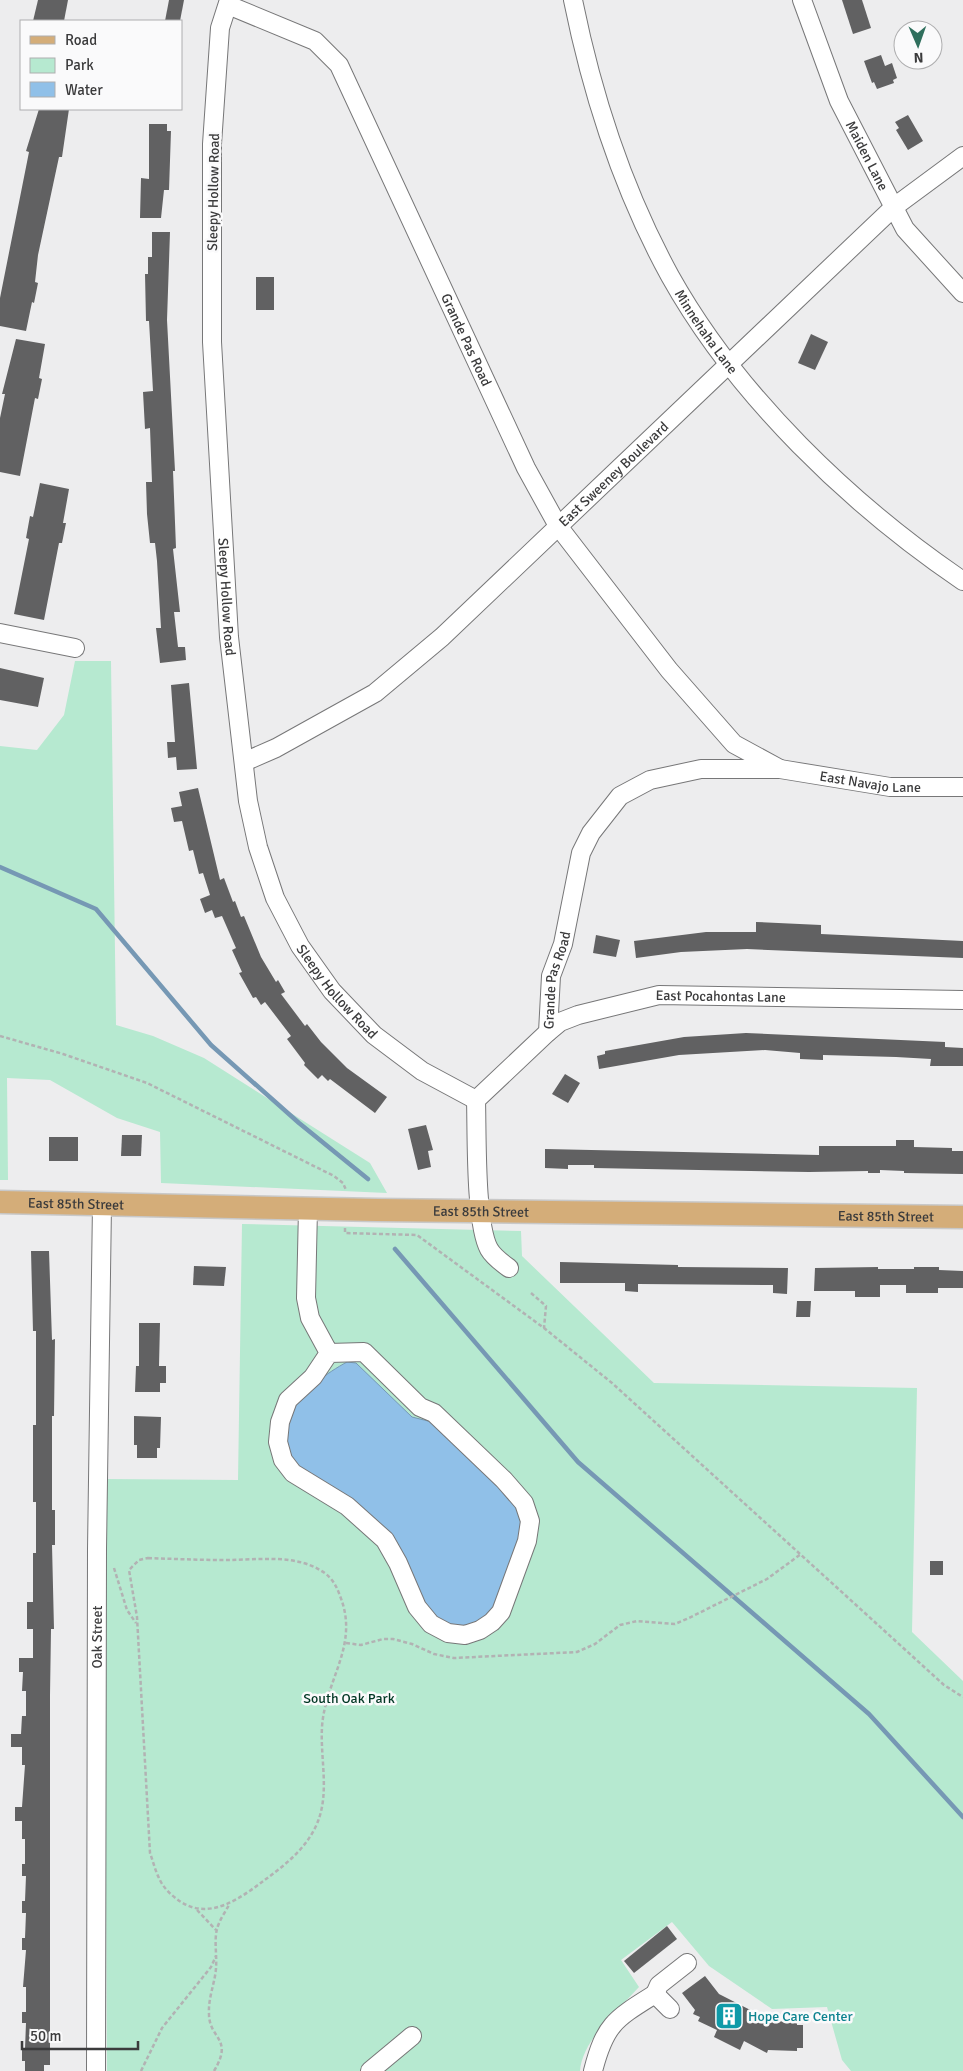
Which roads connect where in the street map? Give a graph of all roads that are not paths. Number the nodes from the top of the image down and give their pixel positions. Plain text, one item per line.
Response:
1 (573, 0) edge
2 (802, 0) edge
3 (228, 2) edge
4 (963, 156) edge
5 (894, 207) junction
6 (963, 293) edge
7 (729, 363) junction
8 (558, 526) junction
9 (963, 581) edge
10 (0, 633) edge
11 (75, 648) dead end
12 (697, 701) joint
13 (244, 762) junction
14 (780, 769) junction
15 (650, 780) joint
16 (963, 788) edge
17 (963, 1000) edge
18 (548, 1032) junction
19 (476, 1100) junction
20 (0, 1202) edge
21 (102, 1205) junction
22 (308, 1209) junction
23 (481, 1210) junction
24 (963, 1217) edge
25 (509, 1268) dead end
26 (329, 1354) junction
27 (686, 1963) dead end
28 (655, 1994) junction
29 (670, 2009) dead end
30 (412, 2036) dead end
31 (96, 2071) edge
32 (370, 2071) edge
33 (593, 2071) edge

1 - 7 street, Minnehaha Lane
2 - 5 street, Maiden Lane
3 - 8 street, Grande Pas Road
3 - 13 street, Sleepy Hollow Road
4 - 5 street, East Sweeney Boulevard
5 - 6 street, Maiden Lane
5 - 7 street, East Sweeney Boulevard
7 - 8 street, East Sweeney Boulevard
7 - 9 street, Minnehaha Lane
8 - 12 street, Grande Pas Road
8 - 13 street, East Sweeney Boulevard
10 - 11 street
12 - 14 street, East Navajo Lane
13 - 19 street, Sleepy Hollow Road
14 - 15 street, East Navajo Lane
14 - 16 street, East Navajo Lane
15 - 18 street, Grande Pas Road
17 - 18 street, East Pocahontas Lane
18 - 19 street, Grande Pas Road
19 - 23 street
20 - 21 main road, East 85th Street
21 - 22 main road, East 85th Street
21 - 31 street, Oak Street
22 - 23 main road, East 85th Street
22 - 26 street
23 - 24 main road, East 85th Street
23 - 25 street
26 - 26 street
27 - 28 street
28 - 29 street
28 - 33 street
30 - 32 street

